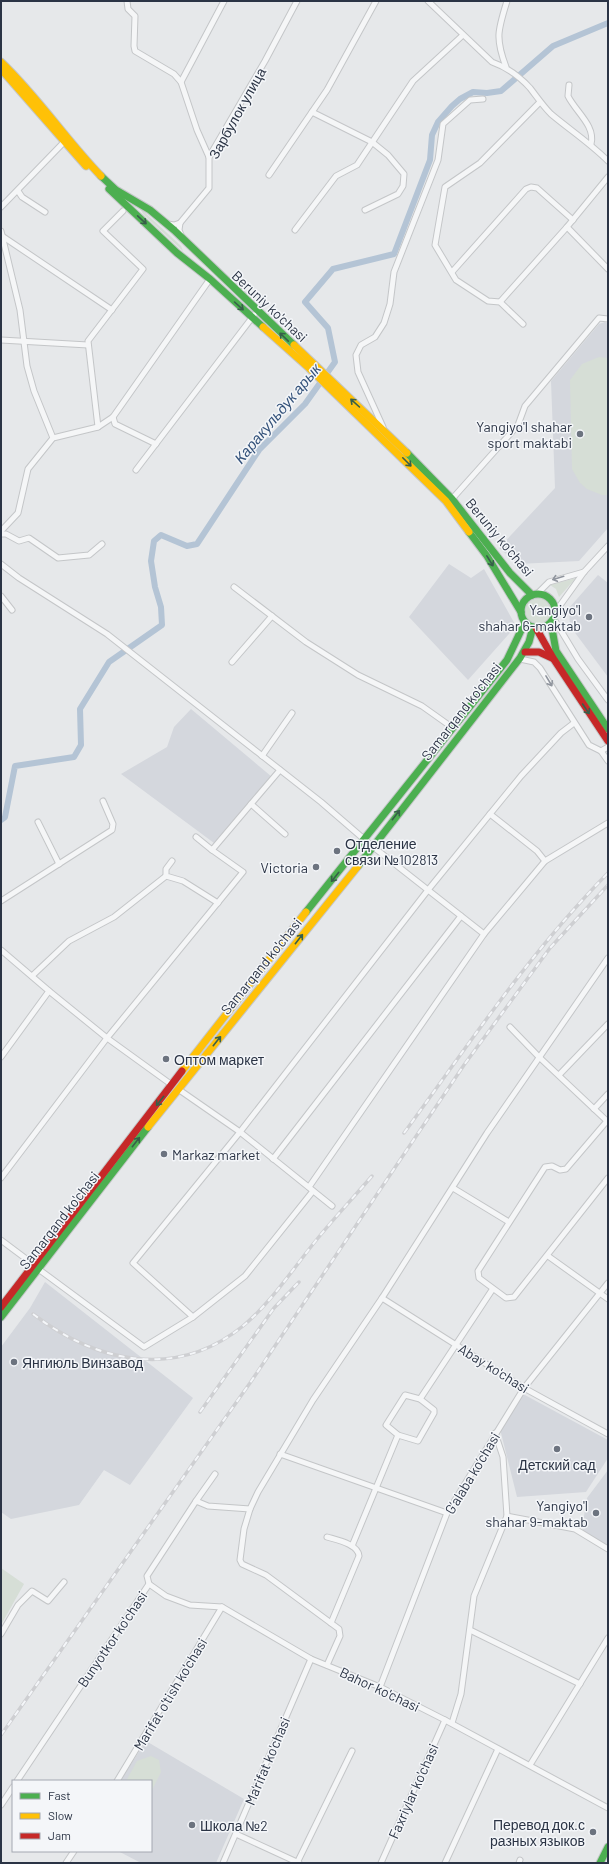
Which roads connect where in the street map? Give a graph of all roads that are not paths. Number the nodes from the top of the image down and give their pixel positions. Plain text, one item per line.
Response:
1 (127, 1) edge
2 (224, 1) edge
3 (297, 1) edge
4 (376, 1) edge
5 (428, 1) edge
6 (507, 1) edge
7 (463, 36) junction
8 (1, 62) edge
9 (506, 67) junction
10 (1, 69) edge
11 (181, 82) junction
12 (569, 85) dead end
13 (483, 99) dead end
14 (540, 102) junction
15 (312, 112) junction
16 (66, 140) junction
17 (372, 142) junction
18 (592, 144) junction
19 (209, 157) junction
20 (608, 161) edge
21 (269, 175) dead end
22 (608, 178) edge
23 (18, 191) junction
24 (122, 202) junction
25 (141, 204) junction
26 (1, 207) edge
27 (131, 210) junction
28 (365, 210) dead end
29 (123, 211) junction
30 (45, 212) dead end
31 (573, 220) junction
32 (165, 223) junction
33 (180, 223) junction
34 (567, 227) junction
35 (295, 230) dead end
36 (2, 234) edge
37 (182, 238) junction
38 (187, 244) junction
39 (176, 253) junction
40 (608, 269) edge
41 (452, 272) junction
42 (210, 279) junction
43 (500, 302) junction
44 (112, 310) junction
45 (258, 312) junction
46 (252, 317) junction
47 (608, 319) edge
48 (523, 324) dead end
49 (1, 340) edge
50 (25, 340) junction
51 (88, 345) junction
52 (311, 366) junction
53 (113, 417) junction
54 (98, 427) junction
55 (382, 432) junction
56 (53, 438) junction
57 (156, 444) junction
58 (136, 470) dead end
59 (452, 499) junction
60 (1, 532) edge
61 (102, 544) dead end
62 (608, 546) edge
63 (1, 564) edge
64 (584, 572) junction
65 (234, 587) dead end
66 (535, 594) junction
67 (1, 596) edge
68 (12, 610) dead end
69 (556, 611) junction
70 (521, 612) junction
71 (272, 616) junction
72 (552, 621) junction
73 (526, 622) junction
74 (534, 628) junction
75 (525, 652) junction
76 (552, 658) junction
77 (520, 660) junction
78 (232, 662) dead end
79 (608, 700) edge
80 (292, 713) dead end
81 (598, 721) junction
82 (574, 723) junction
83 (453, 728) junction
84 (608, 729) edge
85 (608, 741) edge
86 (608, 747) edge
87 (601, 751) junction
88 (262, 756) junction
89 (608, 761) edge
90 (280, 770) junction
91 (103, 801) dead end
92 (251, 804) junction
93 (490, 814) junction
94 (38, 822) dead end
95 (608, 823) edge
96 (285, 834) dead end
97 (196, 838) dead end
98 (365, 840) junction
99 (372, 846) junction
100 (212, 850) junction
101 (172, 861) dead end
102 (545, 861) junction
103 (59, 864) junction
104 (166, 876) junction
105 (428, 890) junction
106 (1, 901) edge
107 (218, 904) junction
108 (461, 916) junction
109 (484, 934) junction
110 (1, 950) edge
111 (608, 958) edge
112 (32, 976) junction
113 (49, 991) junction
114 (608, 1024) edge
115 (510, 1027) dead end
116 (107, 1038) junction
117 (1, 1057) edge
118 (539, 1057) junction
119 (559, 1075) junction
120 (175, 1087) junction
121 (608, 1094) edge
122 (594, 1109) junction
123 (608, 1122) edge
124 (240, 1132) junction
125 (273, 1159) junction
126 (1, 1178) edge
127 (608, 1178) edge
128 (309, 1187) junction
129 (453, 1188) junction
130 (313, 1191) junction
131 (332, 1206) dead end
132 (509, 1222) junction
133 (1, 1240) edge
134 (548, 1256) junction
135 (35, 1266) junction
136 (608, 1282) edge
137 (492, 1290) junction
138 (600, 1292) junction
139 (382, 1298) junction
140 (608, 1299) edge
141 (1, 1308) edge
142 (193, 1316) junction
143 (1, 1317) edge
144 (456, 1345) junction
145 (524, 1388) junction
146 (420, 1399) junction
147 (495, 1433) junction
148 (608, 1434) edge
149 (398, 1435) junction
150 (280, 1454) junction
151 (215, 1474) dead end
152 (376, 1488) junction
153 (196, 1501) junction
154 (250, 1509) junction
155 (447, 1513) junction
156 (507, 1516) junction
157 (327, 1537) dead end
158 (352, 1546) junction
159 (608, 1548) edge
160 (64, 1582) dead end
161 (148, 1584) junction
162 (222, 1607) junction
163 (331, 1623) junction
164 (470, 1630) junction
165 (1, 1634) edge
166 (608, 1638) edge
167 (311, 1659) junction
168 (327, 1665) junction
169 (580, 1684) junction
170 (380, 1687) junction
171 (446, 1720) junction
172 (452, 1723) junction
173 (498, 1748) junction
174 (352, 1751) dead end
175 (530, 1765) junction
176 (18, 1780) edge
177 (118, 1780) edge
178 (12, 1788) edge
179 (1, 1805) edge
180 (608, 1808) edge
181 (236, 1834) junction
182 (608, 1847) edge
183 (73, 1852) edge
184 (66, 1863) edge
185 (223, 1863) edge
186 (298, 1863) edge
187 (381, 1863) edge
188 (446, 1863) edge
189 (600, 1863) edge

1 - 11 street
2 - 11 street
3 - 19 street, Зарбулок улица
4 - 15 street
5 - 7 street
6 - 9 street
7 - 9 street
7 - 17 street
8 - 16 main road, Beruniy ko'chasi
9 - 14 street
10 - 16 main road, Beruniy ko'chasi
11 - 19 street
12 - 18 street
13 - 55 street
14 - 18 street
14 - 41 street
15 - 17 street
15 - 21 street
16 - 23 street
16 - 24 main road, Beruniy ko'chasi
16 - 25 main road, Beruniy ko'chasi
17 - 28 street
17 - 35 street
18 - 20 street
19 - 33 street, Зарбулок улица
22 - 31 street
23 - 26 street
23 - 30 street
24 - 27 main road, Beruniy ko'chasi
24 - 29 street
25 - 27 main road
25 - 32 main road, Beruniy ko'chasi
27 - 29 street
27 -> 39 main road, Beruniy ko'chasi
29 - 44 street
31 - 34 street
31 - 41 street
32 - 33 street
32 - 37 main road, Beruniy ko'chasi
33 - 37 street
34 - 40 street
34 - 43 street
36 - 44 street
36 - 50 street
37 - 38 main road, Beruniy ko'chasi
38 - 39 main road
38 - 45 main road, Beruniy ko'chasi
39 - 42 main road, Beruniy ko'chasi
41 - 43 street
42 -> 46 main road, Beruniy ko'chasi
42 - 53 street
43 - 48 street
44 - 51 street
45 - 46 street
52 -> 45 main road, Beruniy ko'chasi
46 - 52 main road, Beruniy ko'chasi
46 - 57 street
47 - 59 street
49 - 50 street
50 - 51 street
50 - 56 street
51 - 54 street
52 - 55 main road, Beruniy ko'chasi
53 - 54 street
53 - 57 street
54 - 56 street
55 - 59 main road, Beruniy ko'chasi
55 -> 70 main road, Beruniy ko'chasi
56 - 60 street
57 - 58 street
59 - 66 main road, Beruniy ko'chasi
60 - 61 street
62 - 64 street
63 - 88 street
64 -> 66 street
64 - 69 street
65 - 71 street
66 - 69 main road, Beruniy ko'chasi
66 - 70 main road, Beruniy ko'chasi
67 - 68 street
69 - 72 main road, Beruniy ko'chasi
70 - 73 main road, Beruniy ko'chasi
71 - 78 street
71 - 83 street
72 - 74 main road
72 - 79 street
72 - 81 main road, Beruniy ko'chasi
73 - 74 main road, Beruniy ko'chasi
73 - 83 main road, Samarqand ko'chasi
74 - 75 main road, Samarqand ko'chasi
74 - 76 main road, Beruniy ko'chasi
75 - 76 main road
75 - 77 main road, Samarqand ko'chasi
76 -> 81 main road, Beruniy ko'chasi
77 -> 82 street
99 -> 77 main road, Samarqand ko'chasi
80 - 88 street
81 - 84 main road, Beruniy ko'chasi
81 - 85 main road, Beruniy ko'chasi
82 - 87 street
82 - 93 street
83 - 98 main road, Samarqand ko'chasi
86 - 87 street
87 - 89 street
88 - 90 street
90 - 92 street
90 - 98 street
91 - 103 street
92 - 96 street
92 - 100 street
93 - 102 street
93 - 105 street
94 - 103 street
95 - 102 street
97 - 100 street
98 - 99 street
98 -> 120 main road, Samarqand ko'chasi
99 - 105 street
120 -> 99 main road, Samarqand ko'chasi
100 - 107 street
101 - 104 street
102 - 109 street
103 - 106 street
104 - 107 street
104 - 112 street
105 - 108 street
105 - 124 street
107 - 116 street
108 - 109 street
108 - 125 street
109 - 128 street
110 - 112 street
111 - 118 street
112 - 113 street
113 - 116 street
113 - 117 street
114 - 119 street
115 - 118 street
116 - 120 street
116 - 126 street
118 - 119 street
118 - 129 street
119 - 122 street
120 - 124 street
120 - 135 main road, Samarqand ko'chasi
121 - 122 street
122 - 123 street
123 - 132 street
124 - 125 street
124 - 142 street
125 - 128 street
127 - 134 street
128 - 130 street
129 - 132 street
129 - 139 street
130 - 131 street
130 - 142 street
132 - 137 street
133 - 135 street
134 - 137 street
134 - 138 street
135 - 141 main road, Samarqand ko'chasi
135 - 142 street
135 - 143 main road, Samarqand ko'chasi
136 - 138 street, G’alaba ko’chasi
137 - 144 street
138 - 140 street
138 - 145 street, G’alaba ko’chasi
139 - 144 street, Abay ko'chasi
139 - 150 street
144 - 145 street, Abay ko'chasi
144 - 146 street
145 - 147 street, G’alaba ko’chasi
145 - 148 street, Abay ko'chasi
146 - 149 street
146 - 149 street
147 - 155 street, G’alaba ko’chasi
147 - 156 street
149 - 152 street
150 - 152 street
150 - 154 street
151 - 153 street, Bunyotkor ko'chasi
152 - 155 street
152 - 158 street
153 - 154 street
153 - 161 street, Bunyotkor ko'chasi
154 - 163 street
155 - 170 street, G’alaba ko’chasi
156 - 159 street
156 - 164 street
157 - 158 street
158 - 163 street
160 - 165 street
161 - 162 street, Bahor ko'chasi
161 - 176 street, Bunyotkor ko'chasi
162 - 167 street, Bahor ko'chasi
162 - 177 street, Marifat o'tish ko'chasi
163 - 168 street
164 - 169 street
164 - 172 street
166 - 169 street
167 - 168 street, Bahor ko'chasi
167 - 181 street, Ma'rifat ko'chasi
168 - 170 street, Bahor ko'chasi
169 - 175 street
170 - 171 street, Bahor ko'chasi
171 - 172 street, Bahor ko'chasi
171 - 187 street, Faxriylar ko'chasi
172 - 173 street, Bahor ko'chasi
173 - 175 street, Bahor ko'chasi
173 - 188 street
174 - 186 street
175 - 180 street, Bahor ko'chasi
178 - 179 street
181 - 185 street, Ma'rifat ko'chasi
181 - 186 street
182 - 189 main road
183 - 184 street

